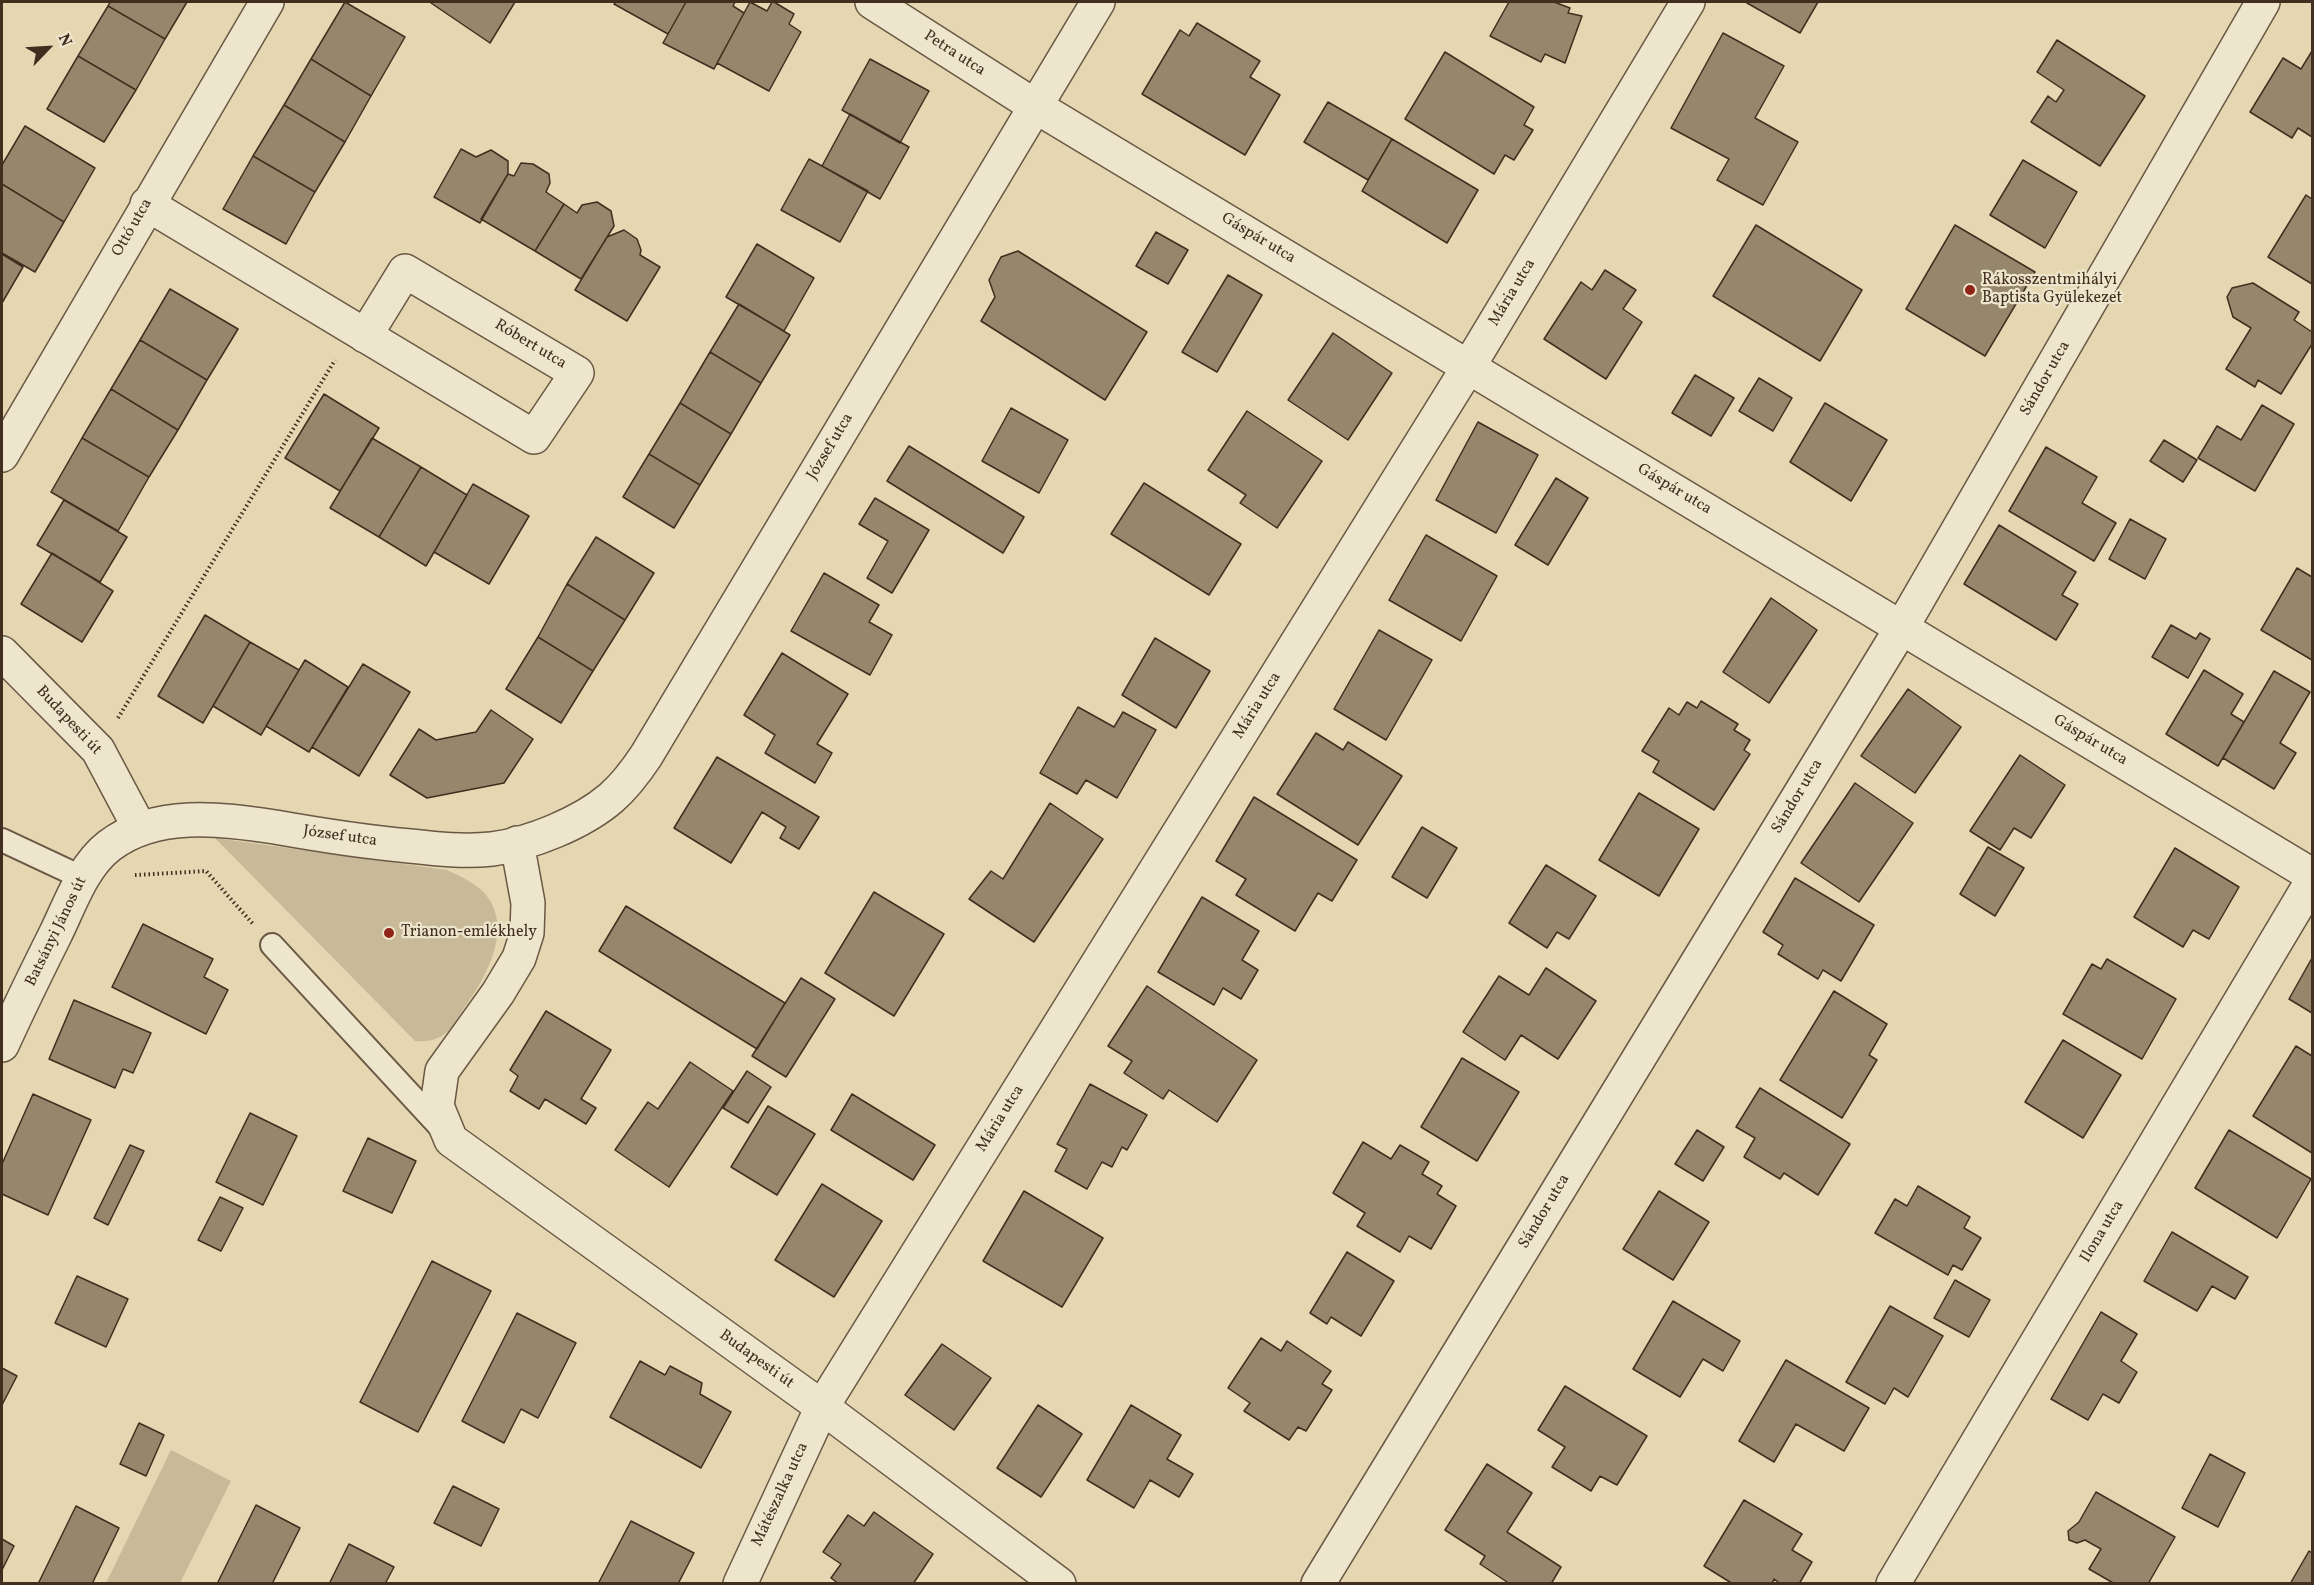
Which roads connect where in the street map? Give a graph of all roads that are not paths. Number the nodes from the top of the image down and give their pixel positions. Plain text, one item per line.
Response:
1 (267, 2) edge
2 (872, 2) edge
3 (1098, 2) edge
4 (1688, 2) edge
5 (2263, 2) edge
6 (1035, 106) junction
7 (147, 204) junction
8 (360, 332) junction
9 (1469, 366) junction
10 (2, 456) edge
11 (1902, 627) junction
12 (2, 653) edge
13 (152, 826) junction
14 (2, 840) edge
15 (517, 843) junction
16 (2313, 875) edge
17 (83, 878) junction
18 (2313, 881) edge
19 (272, 945) road end
20 (2, 1045) edge
21 (452, 1140) junction
22 (822, 1407) junction
23 (740, 1584) edge
24 (1059, 1584) edge
25 (1318, 1584) edge
26 (1893, 1584) edge

1 - 7 street, Ottó utca
2 - 6 street, Petra utca
3 - 6 street, József utca
4 - 9 street, Mária utca
5 - 11 street, Sándor utca
6 - 9 street, Gáspár utca
6 - 15 street, József utca
7 - 8 street, Róbert utca
7 - 10 street, Ottó utca
8 - 8 street, Róbert utca
9 - 11 street, Gáspár utca
9 - 22 street, Mária utca
11 - 16 street, Gáspár utca
11 - 25 street, Sándor utca
12 - 13 street, Budapesti út
13 - 15 street, József utca
13 - 17 street, Batsányi János út
14 - 17 lane
15 - 21 street
17 - 20 street, Batsányi János út
18 - 26 street, Ilona utca
19 - 21 lane
21 - 22 street, Budapesti út
22 - 23 street, Mátészalka utca
22 - 24 street, Budapesti út

